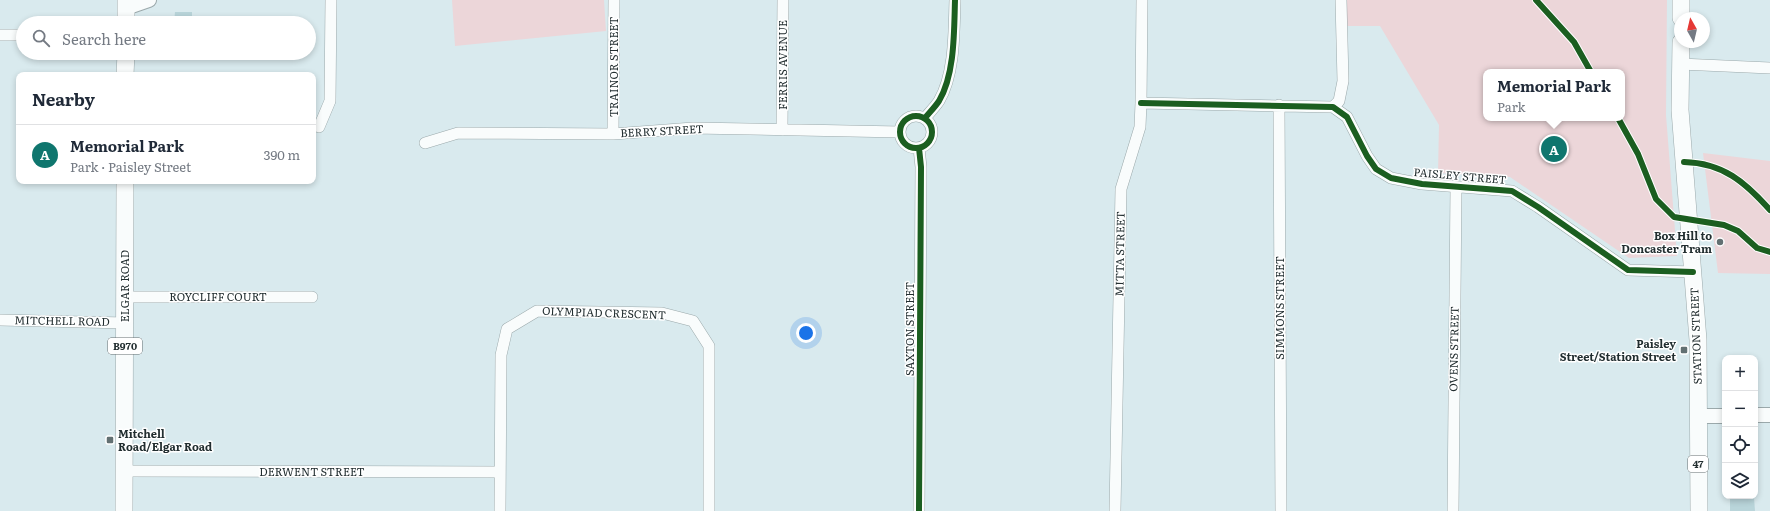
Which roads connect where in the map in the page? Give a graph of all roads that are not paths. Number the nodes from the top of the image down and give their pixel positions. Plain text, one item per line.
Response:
1 (149, 0) edge
2 (331, 0) edge
3 (614, 0) edge
4 (783, 0) edge
5 (954, 0) edge
6 (1142, 0) edge
7 (1341, 0) edge
8 (1681, 0) edge
9 (126, 10) edge
10 (1681, 12) edge
11 (0, 35) edge
12 (16, 35) edge
13 (1681, 48) edge
14 (126, 60) edge
15 (1680, 64) junction
16 (1770, 68) edge
17 (126, 72) edge
18 (1142, 103) junction
19 (1280, 105) junction
20 (1334, 107) junction
21 (925, 118) junction
22 (319, 127) dead end
23 (782, 130) junction
24 (900, 132) junction
25 (613, 134) junction
26 (425, 143) dead end
27 (919, 148) junction
28 (125, 184) edge
29 (1456, 186) junction
30 (1693, 272) junction
31 (125, 297) junction
32 (312, 297) dead end
33 (0, 320) edge
34 (125, 323) junction
35 (1758, 415) edge
36 (1770, 415) edge
37 (1698, 416) junction
38 (1722, 416) edge
39 (124, 471) junction
40 (500, 472) junction
41 (124, 511) edge
42 (500, 511) edge
43 (710, 511) edge
44 (919, 511) edge
45 (1116, 511) edge
46 (1281, 511) edge
47 (1453, 511) edge
48 (1699, 511) edge

1 - 9 street
2 - 22 street
3 - 25 street, TRAINOR STREET
4 - 23 street, FERRIS AVENUE
5 - 21 street
6 - 18 street, MITTA STREET
7 - 20 street
8 - 10 main road
11 - 12 street
13 - 15 main road, STATION STREET / 47
14 - 17 main road
15 - 16 street
15 - 30 main road, STATION STREET / 47
18 - 19 street
18 - 45 street, MITTA STREET
19 - 20 street
19 - 46 street, SIMMONS STREET
20 - 29 street, PAISLEY STREET
21 - 24 street
21 - 27 street
23 - 24 street, BERRY STREET
23 - 25 street, BERRY STREET
24 - 27 street
25 - 26 street, BERRY STREET
27 - 44 street, SAXTON STREET
28 - 31 main road, ELGAR ROAD / B970
29 - 30 street, PAISLEY STREET
29 - 47 street, OVENS STREET
30 - 37 main road, STATION STREET / 47
31 - 32 street, ROYCLIFF COURT
31 - 34 main road, ELGAR ROAD / B970
33 - 34 street, MITCHELL ROAD
34 - 39 main road, ELGAR ROAD / B970
35 - 36 street
37 - 38 street
37 - 48 main road, STATION STREET / 47
39 - 40 street, DERWENT STREET
39 - 41 main road, ELGAR ROAD / B970
40 - 42 street, OLYMPIAD CRESCENT
40 - 43 street, OLYMPIAD CRESCENT

